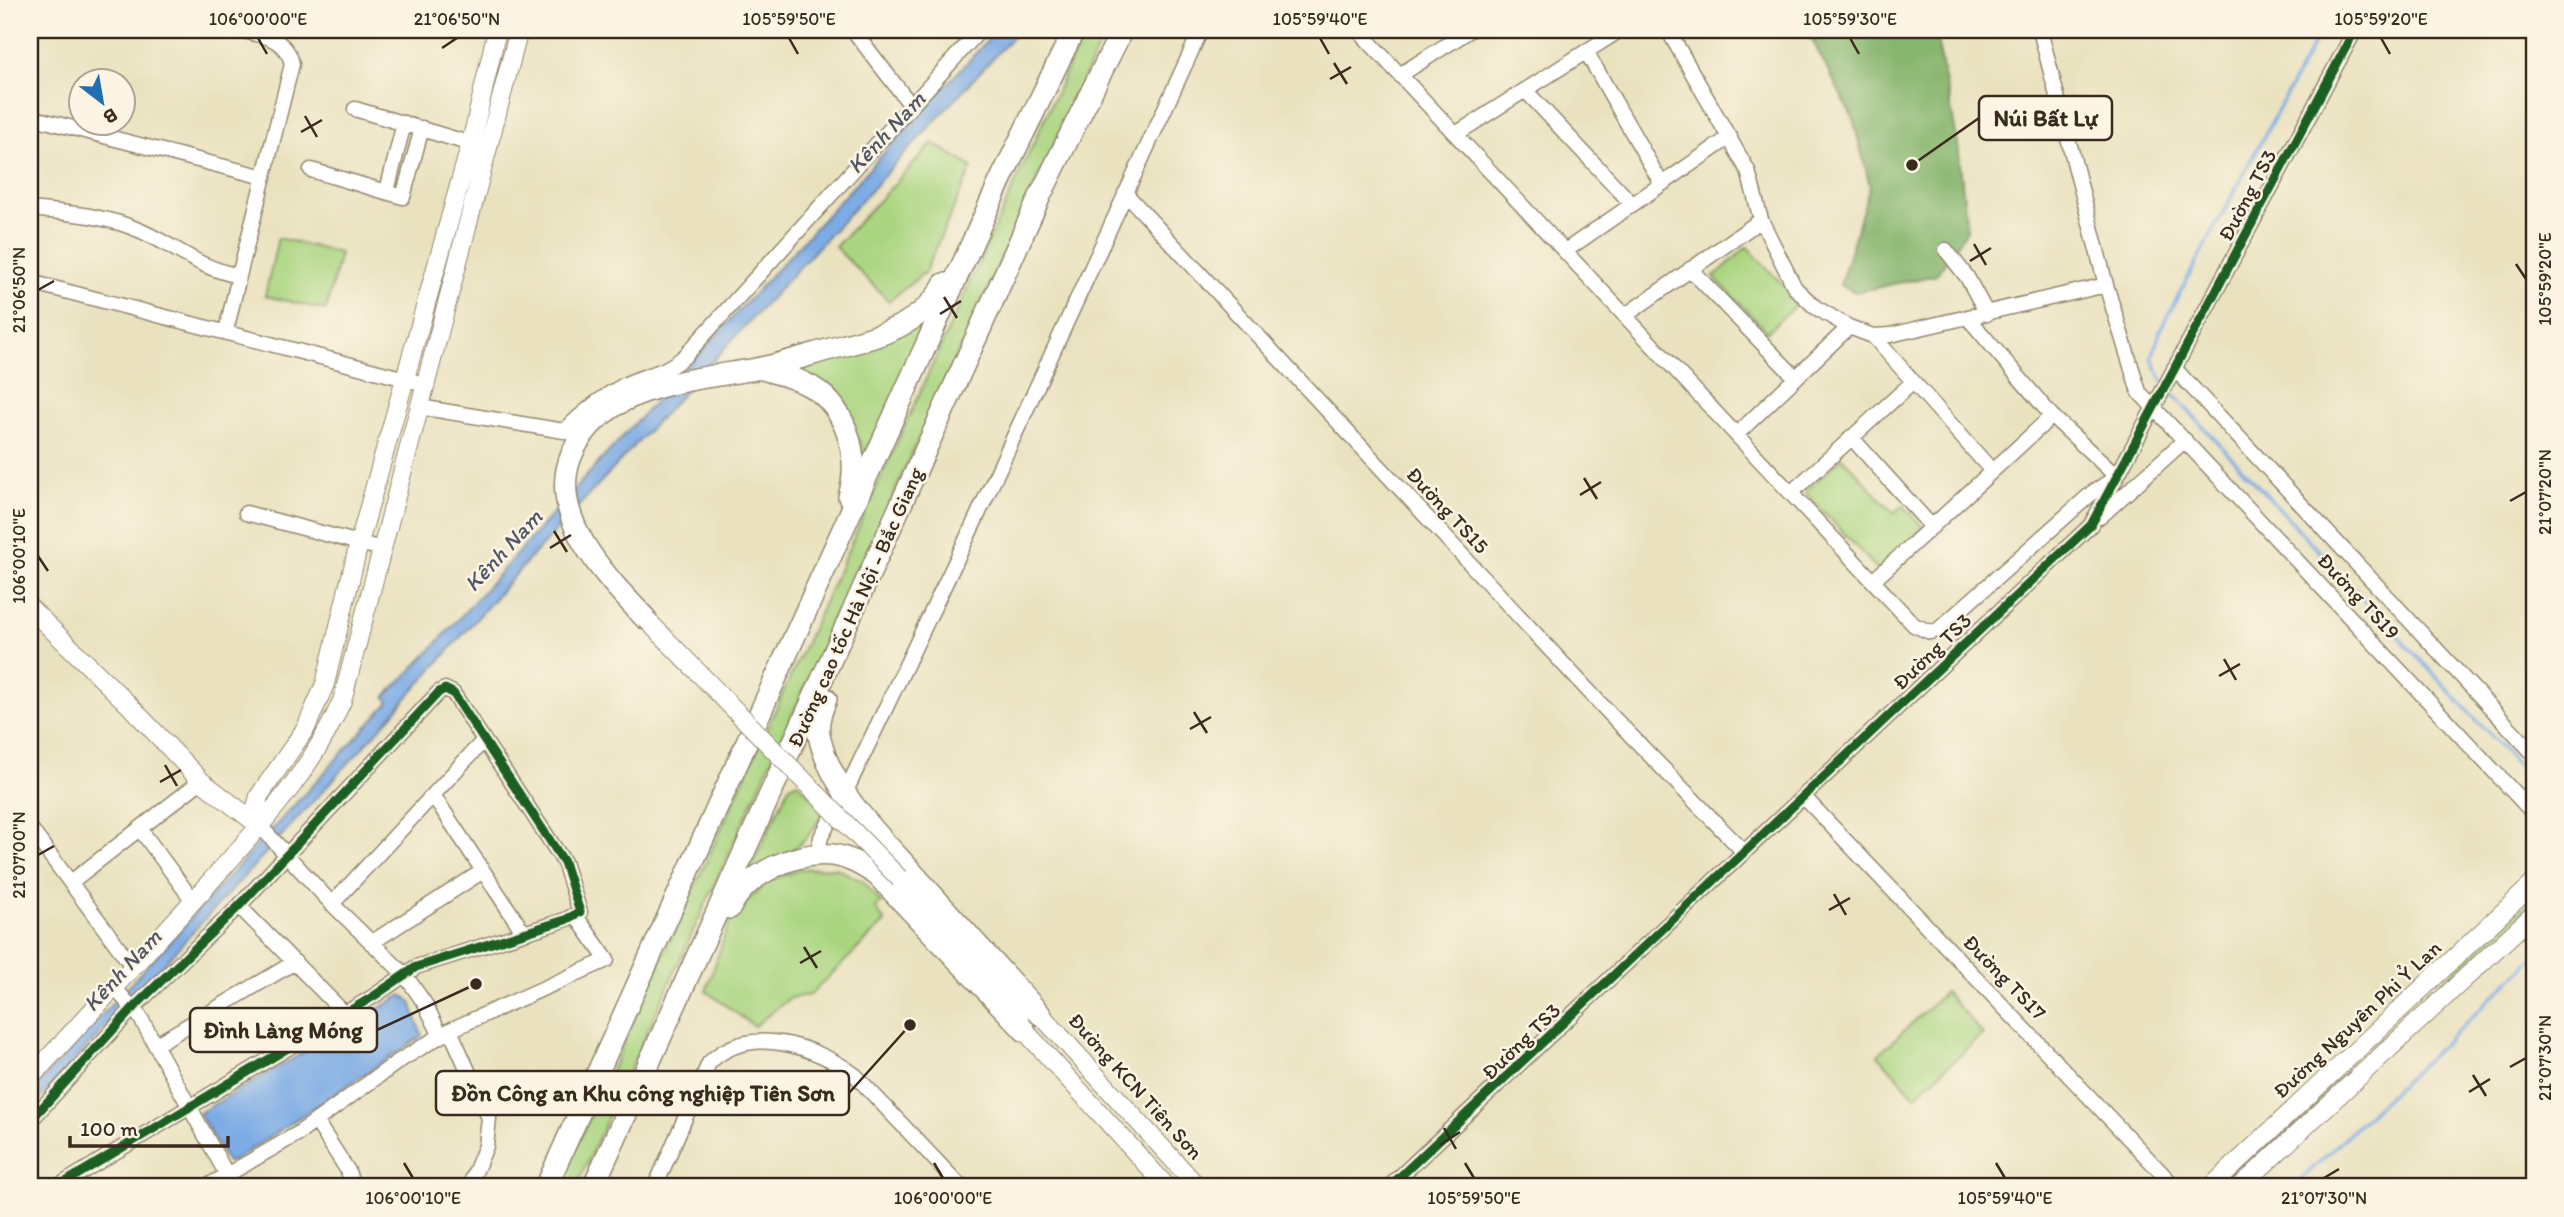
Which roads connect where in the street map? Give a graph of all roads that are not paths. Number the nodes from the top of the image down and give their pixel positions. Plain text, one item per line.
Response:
1 (239, 30) edge
2 (497, 30) edge
3 (519, 30) edge
4 (853, 30) edge
5 (979, 30) edge
6 (1072, 30) edge
7 (1122, 30) edge
8 (1201, 30) edge
9 (1357, 30) edge
10 (1470, 30) edge
11 (1620, 30) edge
12 (1668, 30) edge
13 (2040, 30) edge
14 (2355, 30) edge
15 (1586, 51) junction
16 (1400, 75) junction
17 (1525, 90) junction
18 (910, 104) junction
19 (355, 109) dead end
20 (30, 117) edge
21 (404, 123) junction
22 (422, 128) junction
23 (1456, 134) junction
24 (1730, 137) junction
25 (471, 143) junction
26 (489, 149) junction
27 (311, 170) dead end
28 (264, 177) junction
29 (1661, 183) junction
30 (387, 191) junction
31 (1125, 193) junction
32 (1040, 196) junction
33 (1632, 204) junction
34 (30, 209) edge
35 (1761, 220) junction
36 (1945, 250) dead end
37 (1565, 251) junction
38 (1690, 270) junction
39 (239, 276) junction
40 (30, 282) edge
41 (2106, 285) junction
42 (1987, 314) junction
43 (1626, 315) junction
44 (1969, 319) junction
45 (1849, 327) junction
46 (226, 331) junction
47 (1873, 336) junction
48 (2175, 368) junction
49 (760, 369) junction
50 (1796, 378) junction
51 (404, 379) junction
52 (1913, 382) junction
53 (425, 384) junction
54 (2157, 401) junction
55 (419, 407) junction
56 (2052, 416) junction
57 (574, 433) junction
58 (1737, 434) junction
59 (1851, 437) junction
60 (2185, 440) junction
61 (1992, 471) junction
62 (2117, 477) junction
63 (1792, 492) junction
64 (246, 513) dead end
65 (2091, 525) junction
66 (1932, 527) junction
67 (359, 543) junction
68 (382, 549) junction
69 (1874, 580) junction
70 (30, 608) edge
71 (646, 619) joint
72 (484, 740) junction
73 (2534, 754) edge
74 (740, 760) junction
75 (201, 782) junction
76 (846, 791) junction
77 (433, 795) junction
78 (1804, 797) junction
79 (2534, 814) edge
80 (260, 826) junction
81 (30, 828) edge
82 (140, 829) junction
83 (283, 850) junction
84 (1744, 852) junction
85 (817, 855) junction
86 (483, 871) junction
87 (71, 882) junction
88 (2534, 883) edge
89 (193, 901) junction
90 (332, 904) junction
91 (239, 906) junction
92 (2534, 914) edge
93 (576, 916) junction
94 (524, 933) junction
95 (371, 943) junction
96 (295, 962) junction
97 (132, 967) junction
98 (405, 975) junction
99 (114, 988) junction
100 (1000, 988) junction
101 (131, 1007) junction
102 (345, 1014) junction
103 (1041, 1015) junction
104 (1025, 1031) junction
105 (446, 1033) junction
106 (155, 1045) junction
107 (30, 1078) edge
108 (189, 1108) junction
109 (30, 1121) edge
110 (316, 1121) junction
111 (227, 1175) junction
112 (596, 1180) edge
113 (57, 1187) edge
114 (206, 1187) edge
115 (353, 1187) edge
116 (469, 1187) edge
117 (547, 1187) edge
118 (655, 1187) edge
119 (961, 1187) edge
120 (1167, 1187) edge
121 (1198, 1187) edge
122 (1390, 1187) edge
123 (2175, 1187) edge
124 (2211, 1187) edge
125 (2240, 1187) edge

1 - 28 street
2 - 25 main road
3 - 26 main road
4 - 18 street
5 - 18 street
6 - 49 highway
6 - 74 highway, Đường cao tốc Hà Nội - Bắc Giang
7 - 32 highway, Đường cao tốc Hà Nội - Bắc Giang
8 - 31 street
9 - 16 street
10 - 16 street
11 - 15 street
12 - 24 street
13 - 41 street, Đường TS19
14 - 48 street, Đường TS3
15 - 17 street
15 - 29 street
16 - 23 street
17 - 23 street
17 - 33 street
18 - 57 street
19 - 21 street
20 - 28 street
21 - 22 street
21 - 30 street
22 - 25 street
22 - 30 street
23 - 37 street
24 - 29 street
24 - 35 street
25 - 26 street
25 - 51 main road
26 - 53 main road
27 - 30 street
28 - 39 street
29 - 33 street
31 - 76 street
31 - 84 street, Đường TS15
32 - 76 highway
32 - 112 highway, Đường cao tốc Hà Nội - Bắc Giang
33 - 37 street
34 - 39 street
35 - 38 street
35 - 45 street
36 - 42 street
37 - 43 street
38 - 43 street
38 - 50 street
39 - 46 street
40 - 46 street
41 - 42 street
41 - 54 street, Đường TS19
42 - 44 street
43 - 58 street
44 - 47 street
44 - 56 street
45 - 47 street
45 - 50 street
46 - 51 street
47 - 52 street
48 - 54 street, Đường TS3
48 - 73 street
49 - 57 highway
49 - 74 highway
50 - 58 street
51 - 53 street
51 - 67 main road
52 - 59 street
52 - 61 street
53 - 55 main road
54 - 60 street, Đường TS19
54 - 62 street, Đường TS3
55 - 57 street
55 - 68 main road
56 - 61 street
56 - 62 street
57 - 71 highway
58 - 63 street
59 - 63 street
59 - 66 street
60 - 65 street
60 - 79 street, Đường TS19
61 - 66 street
62 - 65 street, Đường TS3
62 - 69 street
63 - 69 street
64 - 67 street
65 - 78 street, Đường TS3
66 - 69 street
67 - 68 street
67 - 80 main road
68 - 80 main road
70 - 75 main road
71 - 100 main road, bridge
72 - 77 street
72 - 83 street
72 - 93 street
74 - 117 highway, Đường cao tốc Hà Nội - Bắc Giang
75 - 80 main road
75 - 82 street
76 - 85 street
76 - 103 highway
77 - 86 street
77 - 90 street
78 - 84 street, Đường TS3
78 - 123 street, Đường TS17
80 - 83 street
80 - 89 main road
81 - 87 street
82 - 87 street
82 - 89 street
83 - 90 street
83 - 91 street
84 - 122 street, Đường TS3
85 - 104 highway
85 - 112 highway
86 - 94 street
86 - 95 street
87 - 97 street
88 - 124 main road, Đường Nguyên Phi Ỷ Lan
89 - 97 main road
90 - 95 street
91 - 96 street
91 - 101 street
92 - 125 main road, Đường Nguyên Phi Ỷ Lan
93 - 94 street
93 - 105 street
94 - 98 street
95 - 98 street
96 - 102 street
96 - 106 street
97 - 99 main road
98 - 102 street
98 - 105 street
99 - 101 street
99 - 107 main road
100 - 103 main road, Đường KCN Tiên Sơn
100 - 104 main road
101 - 106 street
101 - 109 street
102 - 108 street
103 - 121 main road, Đường KCN Tiên Sơn
104 - 120 main road
105 - 110 street
105 - 116 street
106 - 108 street
108 - 111 street
108 - 113 street
110 - 111 street
110 - 115 street
111 - 114 street
118 - 119 street

